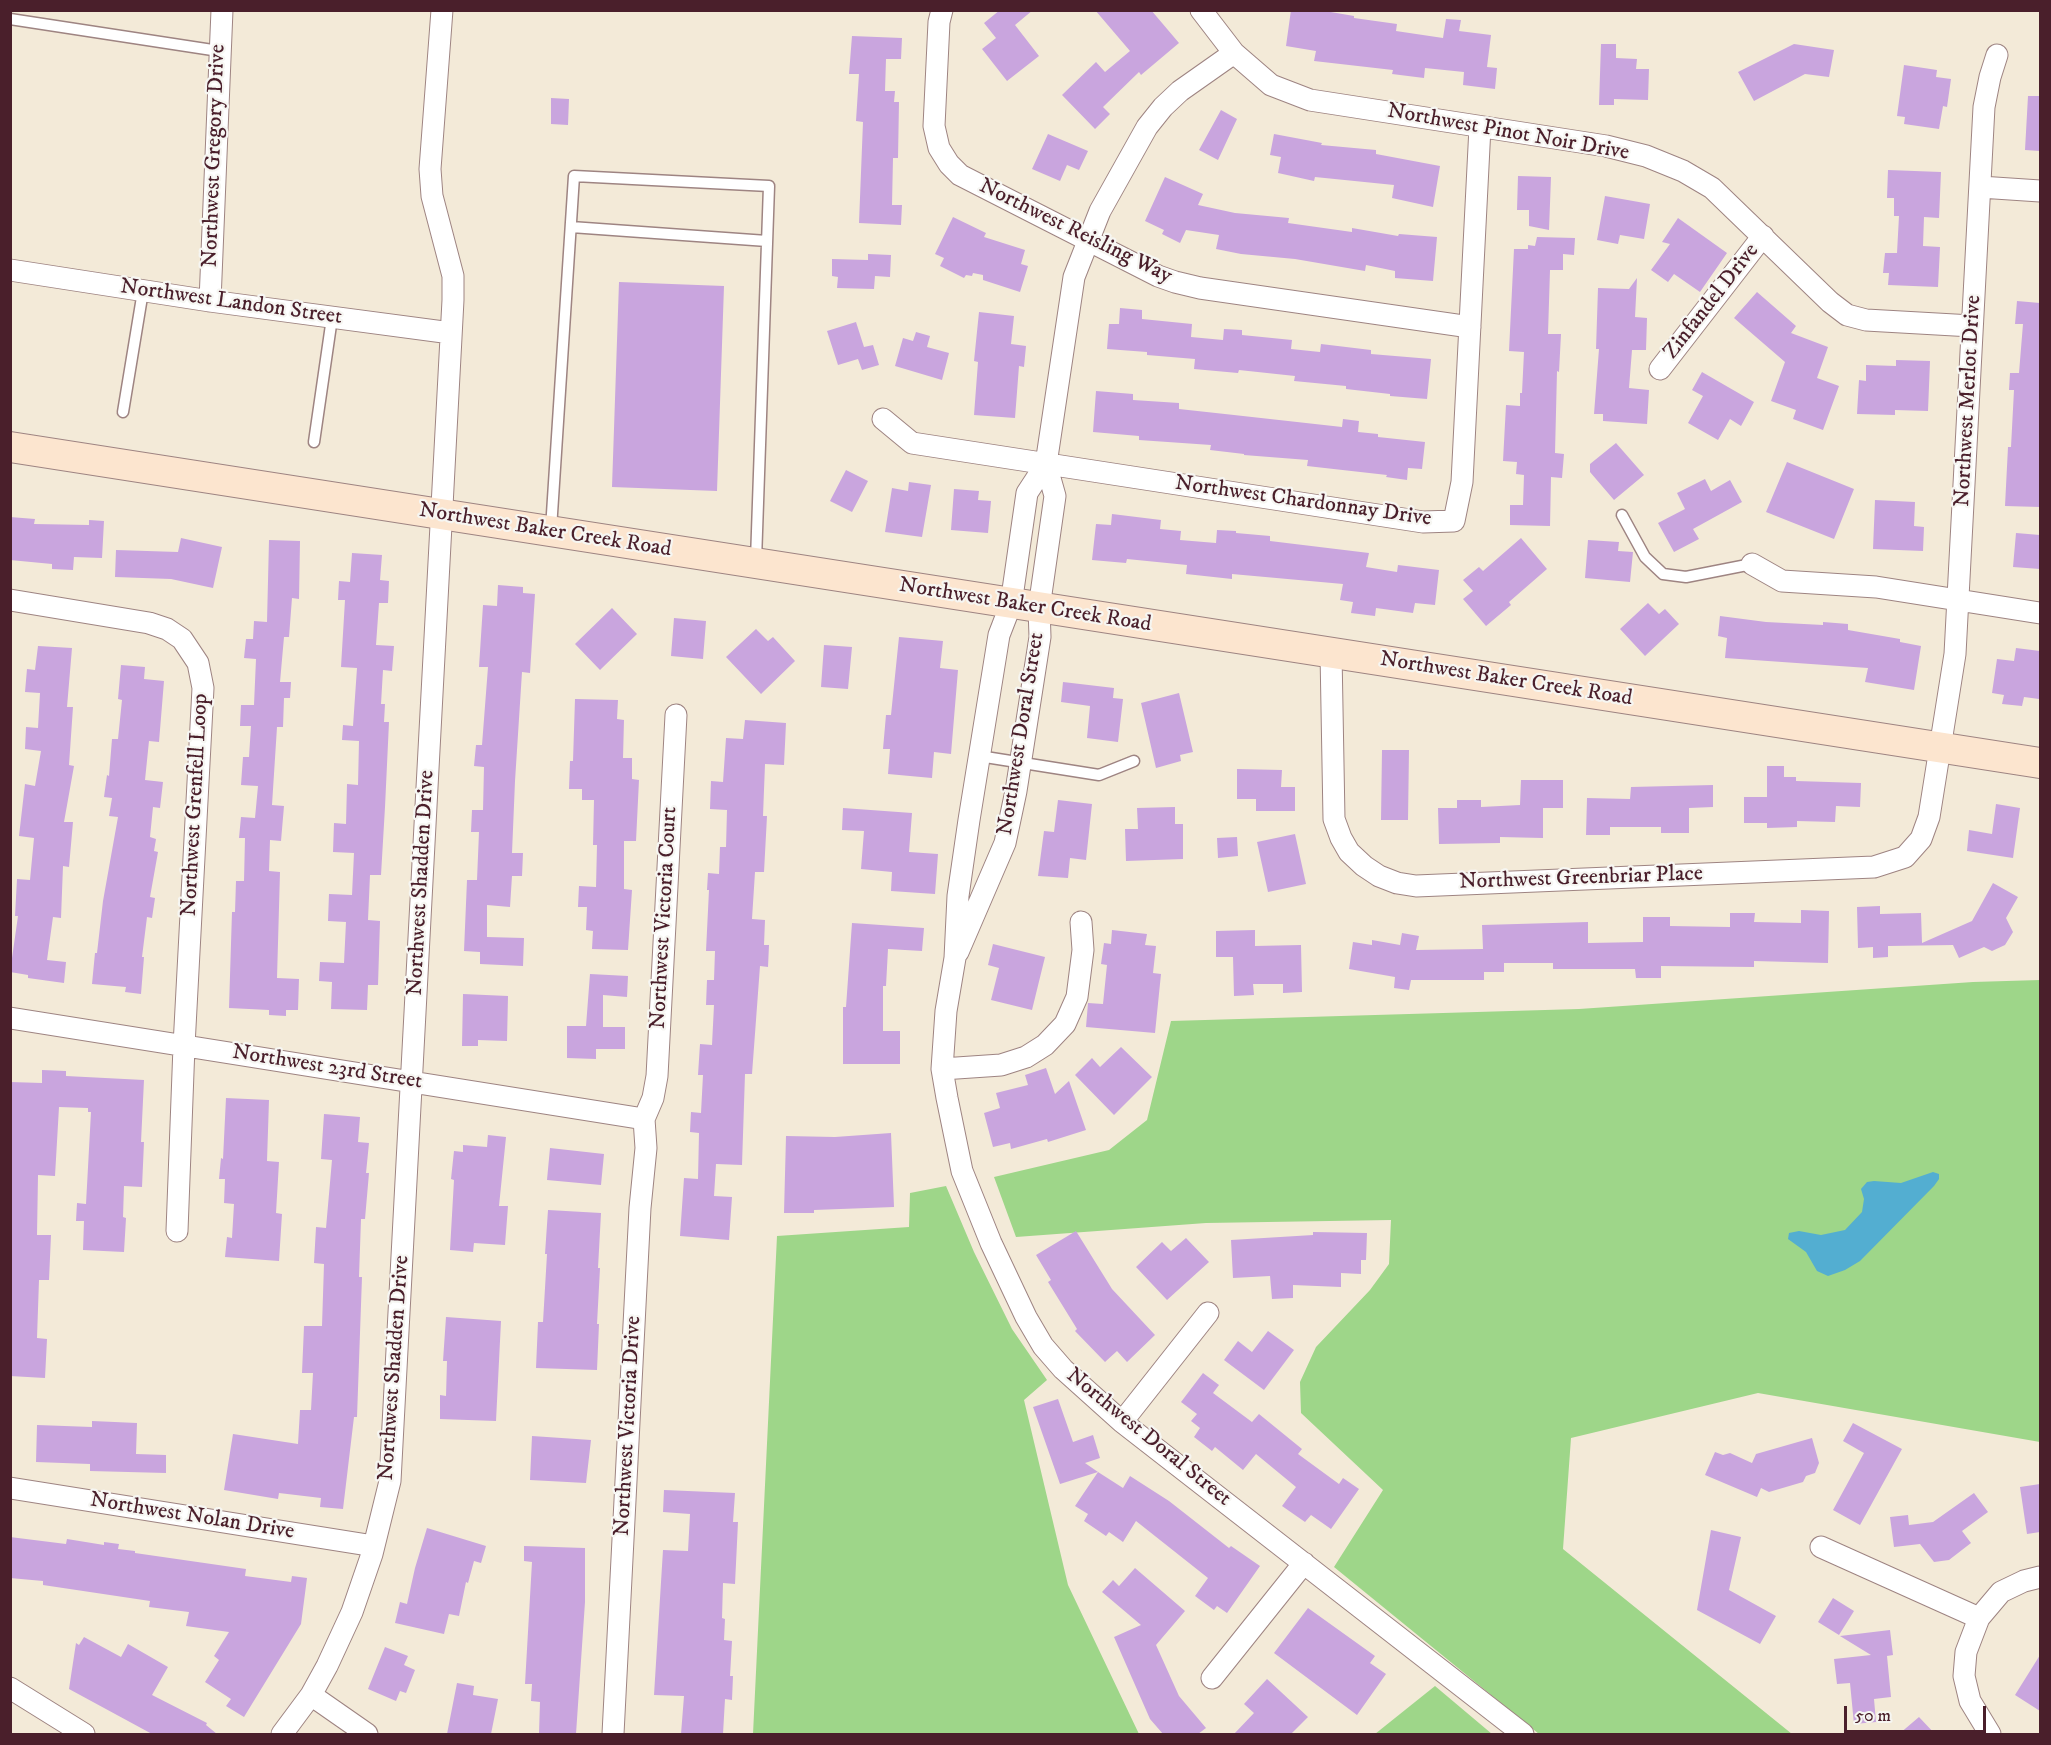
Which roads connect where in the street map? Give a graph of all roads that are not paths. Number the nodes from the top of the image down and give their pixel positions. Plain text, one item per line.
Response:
1 (222, 10) edge
2 (441, 10) edge
3 (942, 10) edge
4 (1201, 10) edge
5 (10, 19) edge
6 (219, 51) junction
7 (1234, 53) junction
8 (1997, 55) dead end
9 (1480, 127) junction
10 (1980, 187) junction
11 (2040, 190) edge
12 (571, 227) junction
13 (1763, 236) junction
14 (1088, 240) junction
15 (767, 241) junction
16 (10, 270) edge
17 (143, 291) junction
18 (210, 301) junction
19 (332, 318) junction
20 (1972, 326) junction
21 (1470, 327) junction
22 (451, 333) junction
23 (1660, 369) dead end
24 (123, 412) dead end
25 (883, 419) dead end
26 (314, 442) dead end
27 (10, 447) edge
28 (1046, 464) junction
29 (1622, 514) dead end
30 (441, 515) junction
31 (551, 532) junction
32 (756, 564) junction
33 (1752, 564) joint
34 (10, 600) edge
35 (1958, 601) junction
36 (1025, 606) junction
37 (2040, 614) edge
38 (1331, 653) junction
39 (676, 715) dead end
40 (1940, 747) junction
41 (980, 756) junction
42 (1134, 761) dead end
43 (1021, 762) junction
44 (2040, 763) edge
45 (1081, 922) dead end
46 (955, 958) junction
47 (10, 1018) edge
48 (184, 1046) junction
49 (942, 1069) junction
50 (411, 1082) junction
51 (644, 1119) junction
52 (177, 1231) dead end
53 (1208, 1313) dead end
54 (1122, 1422) junction
55 (10, 1488) edge
56 (374, 1546) junction
57 (1821, 1548) dead end
58 (1304, 1563) junction
59 (2040, 1577) edge
60 (1979, 1618) junction
61 (1212, 1678) dead end
62 (10, 1688) edge
63 (311, 1695) junction
64 (84, 1734) edge
65 (282, 1734) edge
66 (368, 1734) edge
67 (613, 1734) edge
68 (1523, 1734) edge
69 (1990, 1734) edge

1 - 6 street, Northwest Gregory Drive
2 - 22 street, Northwest Shadden Drive
3 - 14 street, Northwest Reisling Way
4 - 7 street, Northwest Pinot Noir Drive
5 - 6 lane
6 - 18 street, Northwest Gregory Drive
7 - 9 street, Northwest Pinot Noir Drive
7 - 14 street
8 - 10 street, Northwest Merlot Drive
9 - 13 street, Northwest Pinot Noir Drive
9 - 21 street, Northwest Chardonnay Drive
10 - 11 street
10 - 20 street, Northwest Merlot Drive
12 - 15 lane
12 - 15 lane
12 - 31 lane
13 - 20 street, Northwest Pinot Noir Drive
13 - 23 street, Zinfandel Drive
14 - 21 street, Northwest Reisling Way
14 - 28 street
15 - 32 lane
16 - 17 street, Northwest Landon Street
17 - 18 street, Northwest Landon Street
17 - 24 lane
18 - 19 street, Northwest Landon Street
19 - 22 street, Northwest Landon Street
19 - 26 lane
20 - 35 street, Northwest Merlot Drive
21 - 28 street, Northwest Chardonnay Drive
22 - 30 street, Northwest Shadden Drive
25 - 28 street
27 - 30 main road, Northwest Baker Creek Road
28 - 36 street
28 - 36 street
29 - 33 lane
30 - 31 main road, Northwest Baker Creek Road
30 - 50 street, Northwest Shadden Drive
31 - 32 main road, Northwest Baker Creek Road
32 - 36 main road, Northwest Baker Creek Road
33 - 35 street
34 - 48 street, Northwest Grenfell Loop
35 - 37 street
35 - 40 street, Northwest Merlot Drive
36 - 38 main road, Northwest Baker Creek Road
36 - 41 street, Northwest Doral Street
36 - 43 street, Northwest Doral Street
38 - 40 main road, Northwest Baker Creek Road
38 - 40 street, Northwest Greenbriar Place
39 - 51 street, Northwest Victoria Court
40 - 44 main road, Northwest Baker Creek Road
41 - 43 lane
41 - 46 street, Northwest Doral Street
42 - 43 lane
43 - 46 street, Northwest Doral Street
45 - 49 street
46 - 49 street, Northwest Doral Street
47 - 48 street, Northwest 23rd Street
48 - 50 street, Northwest 23rd Street
48 - 52 street, Northwest Grenfell Loop
49 - 54 street, Northwest Doral Street
50 - 51 street, Northwest 23rd Street
50 - 56 street, Northwest Shadden Drive
51 - 67 street, Northwest Victoria Drive
53 - 54 street
54 - 58 street, Northwest Doral Street
55 - 56 street, Northwest Nolan Drive
56 - 63 street, Northwest Shadden Drive
57 - 60 street
58 - 61 street
58 - 68 street, Northwest Doral Street
59 - 60 street
60 - 69 street
62 - 64 street
63 - 65 street, Northwest Shadden Drive
63 - 66 street

